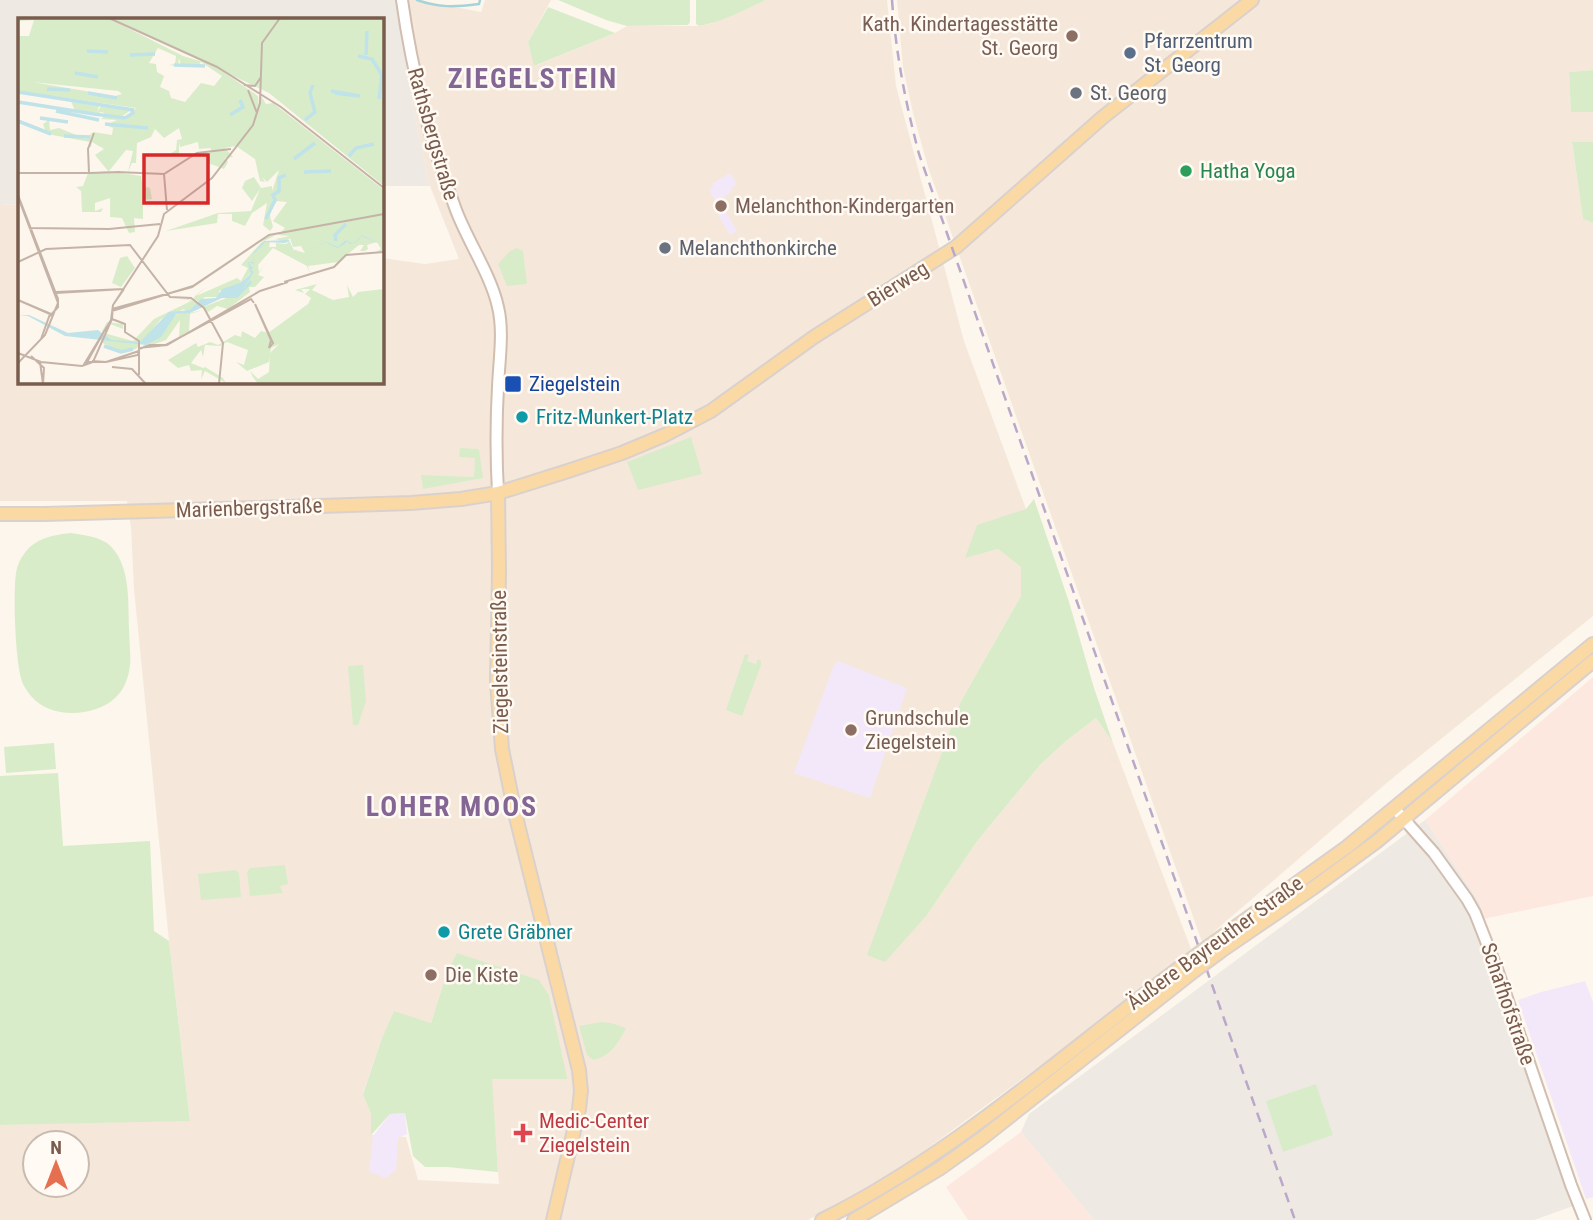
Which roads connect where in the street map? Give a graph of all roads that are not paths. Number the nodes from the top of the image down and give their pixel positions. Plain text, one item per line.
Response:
1 (402, 0) edge
2 (1252, 0) edge
3 (480, 263) joint
4 (498, 493) junction
5 (0, 513) edge
6 (1593, 644) edge
7 (1593, 661) edge
8 (1400, 814) junction
9 (1192, 966) junction
10 (553, 1220) edge
11 (822, 1220) edge
12 (853, 1220) edge
13 (1584, 1220) edge

1 - 3 street, Rathsbergstraße
2 - 4 main road, Bierweg
3 - 4 street, Ziegelsteinstraße
4 - 5 main road, Marienbergstraße
4 - 10 main road, Ziegelsteinstraße
6 - 8 main road, Äußere Bayreuther Straße
7 - 8 main road, Äußere Bayreuther Straße
8 - 9 main road, Äußere Bayreuther Straße, bridge
8 - 13 street, Schafhofstraße
9 - 11 main road, Äußere Bayreuther Straße
9 - 12 main road, Äußere Bayreuther Straße

